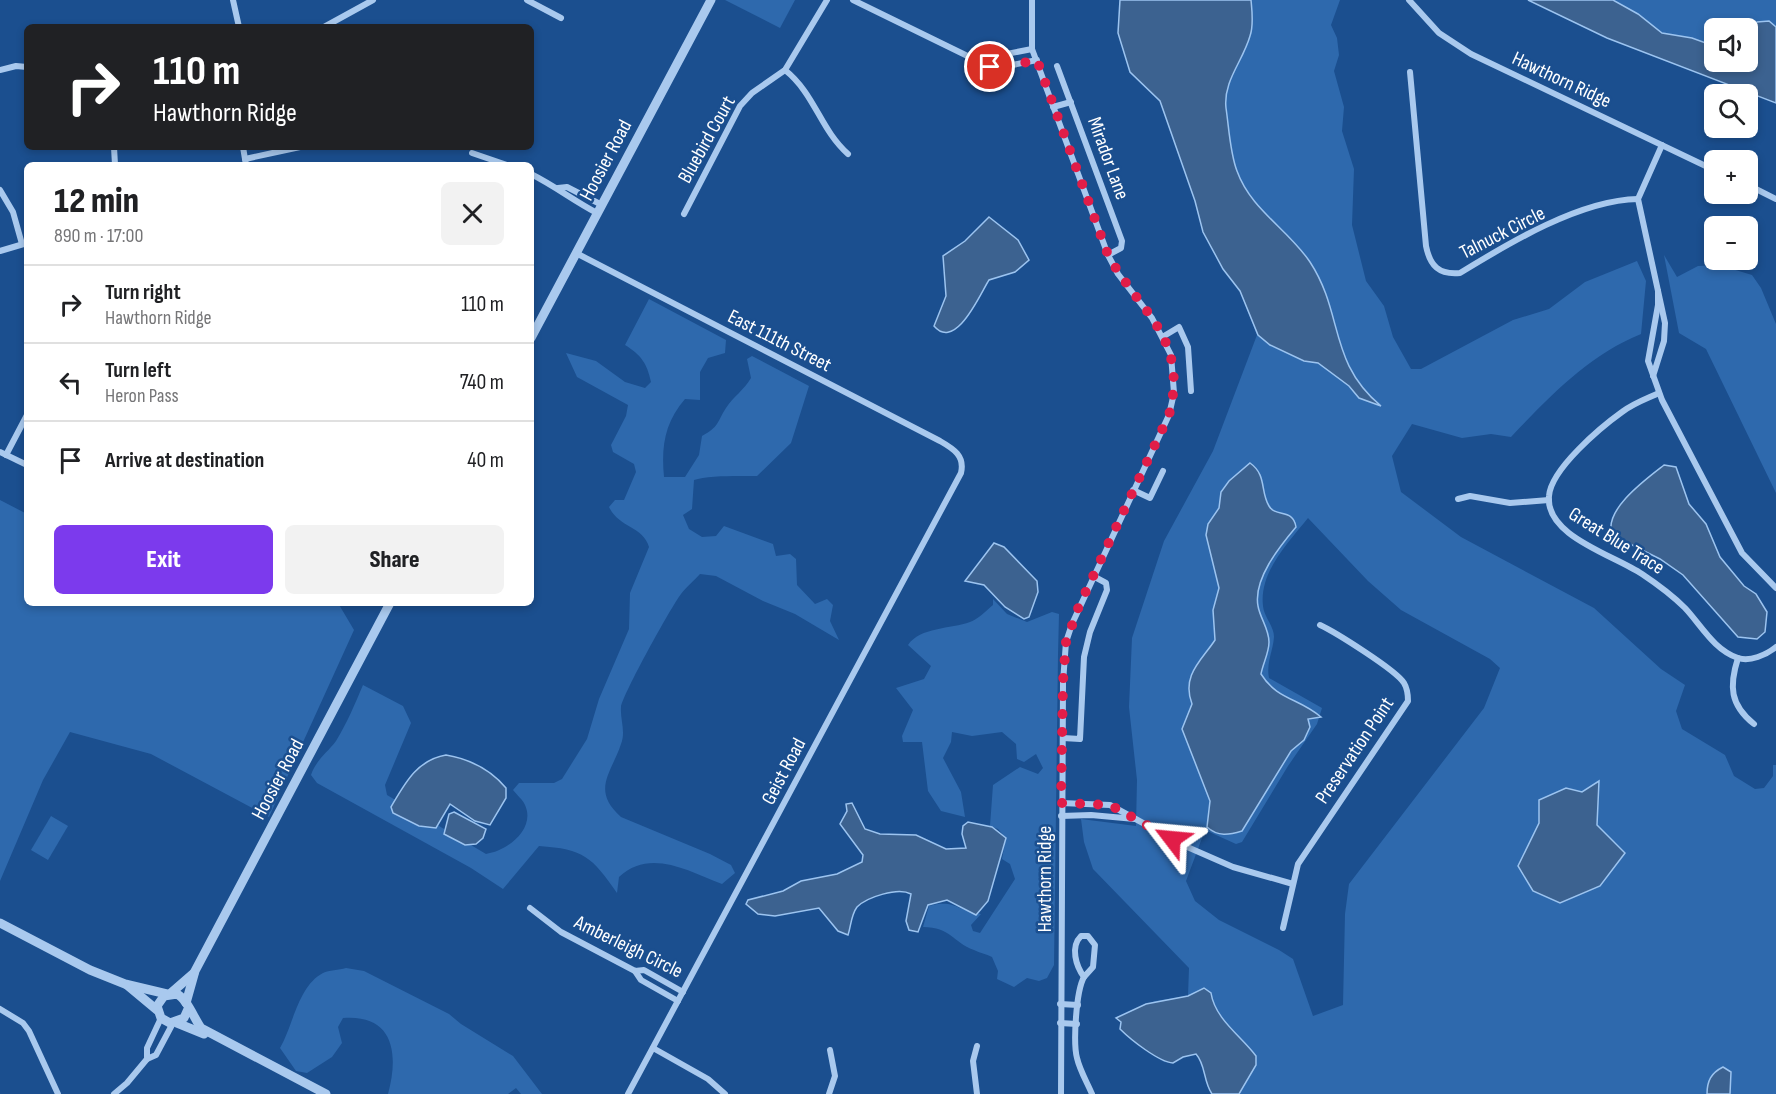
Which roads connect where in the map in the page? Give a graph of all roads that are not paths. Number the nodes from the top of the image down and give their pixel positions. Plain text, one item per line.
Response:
1 (233, 0) edge
2 (373, 0) edge
3 (527, 0) edge
4 (711, 0) edge
5 (827, 0) edge
6 (853, 0) edge
7 (1032, 0) edge
8 (1409, 0) edge
9 (561, 18) dead end
10 (238, 24) edge
11 (329, 24) edge
12 (1032, 49) junction
13 (1037, 60) junction
14 (980, 63) junction
15 (1058, 66) dead end
16 (24, 67) edge
17 (0, 70) edge
18 (785, 70) junction
19 (1410, 72) dead end
20 (1071, 102) junction
21 (1053, 107) junction
22 (1662, 145) junction
23 (289, 150) edge
24 (472, 153) dead end
25 (848, 154) dead end
26 (246, 162) edge
27 (498, 162) edge
28 (1704, 165) edge
29 (534, 176) edge
30 (0, 190) edge
31 (1758, 190) edge
32 (1638, 199) junction
33 (1776, 199) edge
34 (599, 209) junction
35 (684, 214) dead end
36 (24, 240) edge
37 (24, 243) edge
38 (0, 250) edge
39 (576, 253) junction
40 (1108, 255) junction
41 (1658, 291) junction
42 (534, 332) edge
43 (1164, 336) junction
44 (1653, 376) junction
45 (1191, 391) dead end
46 (1659, 393) junction
47 (24, 420) edge
48 (3, 453) edge
49 (962, 462) joint
50 (24, 464) edge
51 (1163, 471) dead end
52 (1133, 490) junction
53 (1458, 499) dead end
54 (1548, 500) junction
55 (1093, 576) junction
56 (1776, 588) edge
57 (388, 606) edge
58 (1320, 624) dead end
59 (1776, 647) edge
60 (1738, 658) junction
61 (1754, 724) dead end
62 (1063, 738) junction
63 (1061, 803) junction
64 (1061, 816) junction
65 (1136, 819) junction
66 (1293, 884) junction
67 (530, 909) dead end
68 (0, 923) edge
69 (1282, 928) dead end
70 (195, 971) junction
71 (635, 971) junction
72 (1084, 977) junction
73 (125, 984) junction
74 (683, 992) junction
75 (169, 994) junction
76 (678, 1001) junction
77 (1060, 1004) junction
78 (1078, 1005) junction
79 (187, 1006) junction
80 (0, 1009) edge
81 (159, 1014) junction
82 (175, 1023) junction
83 (1060, 1023) junction
84 (1077, 1024) junction
85 (231, 1046) junction
86 (977, 1046) dead end
87 (653, 1048) junction
88 (830, 1050) dead end
89 (147, 1059) junction
90 (58, 1094) edge
91 (114, 1094) edge
92 (326, 1094) edge
93 (628, 1094) edge
94 (725, 1094) edge
95 (828, 1094) edge
96 (977, 1094) edge
97 (1061, 1094) edge
98 (1092, 1094) edge

1 - 10 street
2 - 11 street
3 - 9 street
4 - 34 street, Hoosier Road
5 - 18 street, Bluebird Court
6 - 14 street
7 - 12 street, Hawthorn Ridge
8 - 22 street, Hawthorn Ridge
12 - 13 street, Hawthorn Ridge
12 - 14 street
13 - 14 street
13 - 21 street, Hawthorn Ridge
15 - 20 street, Mirador Lane
16 - 17 street
18 - 25 street
18 - 35 street, Bluebird Court
19 - 32 street, Talnuck Circle
20 - 21 street
20 - 40 street, Mirador Lane
21 - 40 street, Hawthorn Ridge
22 - 28 street, Hawthorn Ridge
22 - 32 street
23 - 26 street
24 - 27 street
29 - 34 street
30 - 36 street
31 - 33 street
32 - 41 street
34 - 39 street, Hoosier Road
37 - 38 street
39 - 42 street, Hoosier Road
39 - 49 street, East 111th Street
40 - 43 street, Hawthorn Ridge
41 - 44 street
41 - 44 street
43 - 45 street
43 - 52 street, Hawthorn Ridge
44 - 46 street
46 - 54 street, Great Blue Trace
46 - 56 street
47 - 48 street
48 - 50 street
49 - 74 street, Geist Road
51 - 52 street
52 - 55 street, Hawthorn Ridge
53 - 54 street
54 - 60 street, Great Blue Trace
55 - 62 street, Hawthorn Ridge
55 - 62 street
57 - 70 street, Hoosier Road
58 - 66 street, Preservation Point
59 - 60 street
60 - 61 street
62 - 63 street, Hawthorn Ridge
63 - 64 street, Hawthorn Ridge
63 - 65 street
64 - 65 street
64 - 77 street, Hawthorn Ridge
65 - 66 street
66 - 69 street, Preservation Point
67 - 71 street, Amberleigh Circle
68 - 73 street
70 - 75 street, Hoosier Road
70 - 79 street, Hoosier Road
71 - 74 street, Amberleigh Circle
71 - 76 street
72 - 72 street
72 - 78 street
73 - 75 street
73 - 81 street
74 - 76 street, Geist Road
75 - 79 street
75 - 81 street
76 - 87 street, Geist Road
77 - 78 street
77 - 83 street, Hawthorn Ridge
78 - 84 street
79 - 82 street
79 - 85 street
80 - 90 street
81 - 82 street
81 - 89 street
82 - 85 street
82 - 89 street
83 - 84 street
83 - 97 street, Hawthorn Ridge
84 - 98 street
85 - 92 street
86 - 96 street
87 - 93 street, Geist Road
87 - 94 street
88 - 95 street
89 - 91 street

